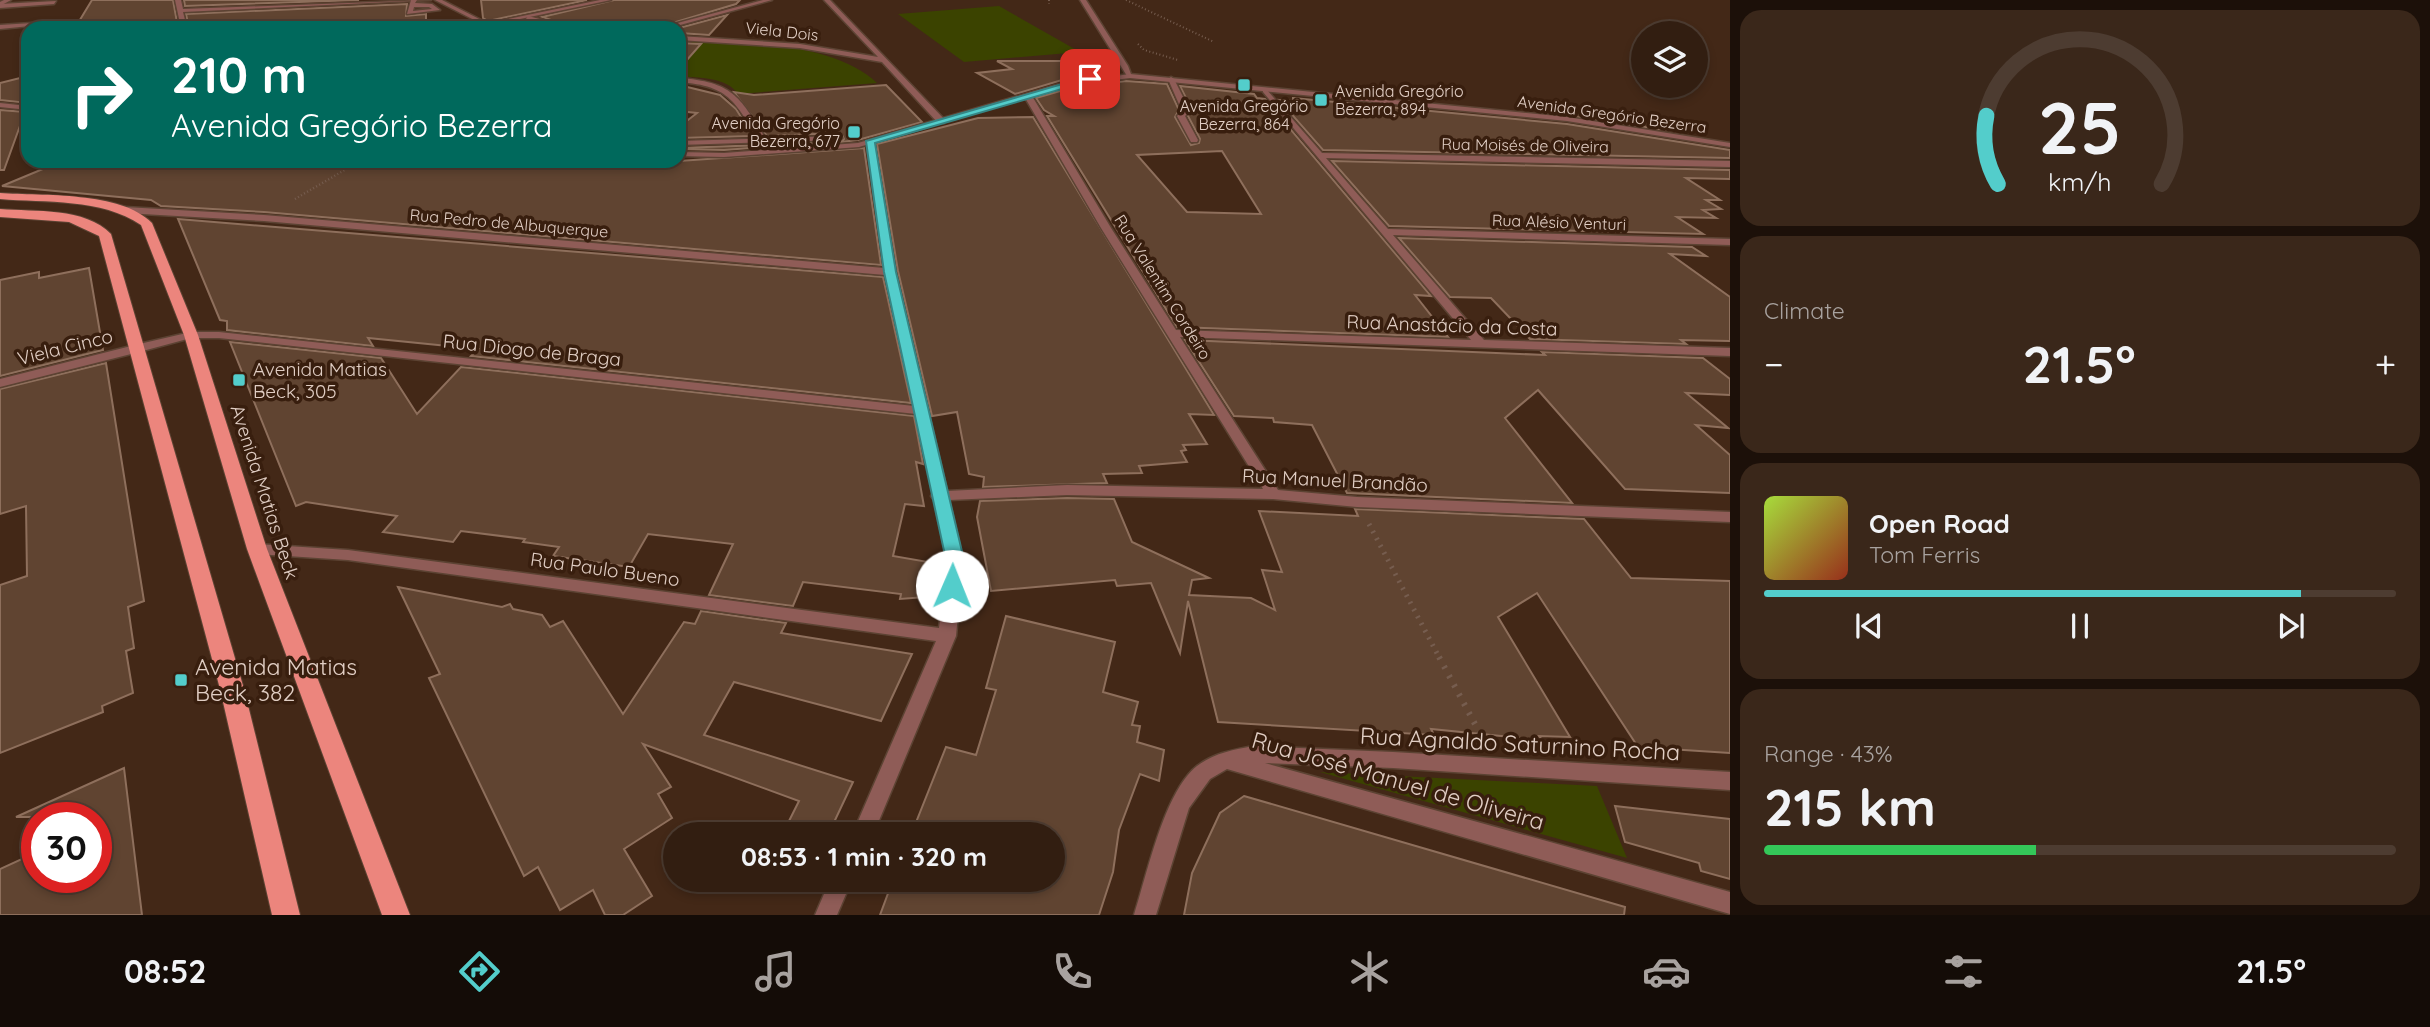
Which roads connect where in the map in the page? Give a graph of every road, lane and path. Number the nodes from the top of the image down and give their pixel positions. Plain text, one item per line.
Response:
1 (178, 0) edge
2 (428, 0) edge
3 (438, 0) edge
4 (607, 0) edge
5 (768, 0) edge
6 (827, 0) edge
7 (1083, 0) edge
8 (1126, 0) edge
9 (4, 2) edge
10 (54, 2) dead end
11 (414, 2) edge
12 (40, 9) dead end
13 (180, 11) junction
14 (0, 12) edge
15 (528, 18) junction
16 (182, 21) edge
17 (480, 21) edge
18 (511, 21) edge
19 (540, 21) edge
20 (686, 22) edge
21 (21, 25) edge
22 (0, 27) edge
23 (686, 38) edge
24 (1136, 41) dead end
25 (1213, 42) dead end
26 (881, 60) junction
27 (1188, 63) dead end
28 (1130, 76) junction
29 (1171, 79) junction
30 (686, 81) edge
31 (1265, 91) junction
32 (0, 96) edge
33 (1028, 96) junction
34 (21, 98) edge
35 (0, 105) edge
36 (21, 107) edge
37 (941, 121) junction
38 (1194, 140) dead end
39 (870, 141) junction
40 (764, 142) junction
41 (686, 143) edge
42 (1730, 145) edge
43 (686, 154) edge
44 (1320, 155) junction
45 (1730, 164) edge
46 (348, 168) edge
47 (0, 196) edge
48 (125, 210) junction
49 (0, 213) edge
50 (264, 218) junction
51 (1387, 232) junction
52 (1730, 242) edge
53 (890, 272) junction
54 (1174, 333) junction
55 (191, 335) junction
56 (1479, 342) junction
57 (139, 348) junction
58 (1730, 352) edge
59 (0, 383) edge
60 (922, 411) junction
61 (1273, 494) junction
62 (938, 496) junction
63 (1357, 502) junction
64 (1730, 517) edge
65 (257, 549) junction
66 (947, 636) junction
67 (1225, 760) junction
68 (1497, 766) junction
69 (1730, 781) edge
70 (868, 822) edge
71 (836, 892) edge
72 (1730, 903) edge
73 (286, 915) edge
74 (396, 915) edge
75 (826, 915) edge
76 (1145, 915) edge

1 - 13 street
2 - 11 street
3 - 17 street
4 - 15 street
5 - 20 street
6 - 26 street
7 - 28 street
8 - 25 path
9 - 10 street
11 - 13 street
12 - 14 street
13 - 16 street
15 - 18 street
15 - 19 street
21 - 22 street
23 - 26 street, Viela Dois
24 - 27 path
26 - 37 street
28 - 29 street, Avenida Gregório Bezerra
28 - 33 street, Avenida Gregório Bezerra
29 - 31 street, Avenida Gregório Bezerra
29 - 38 street
30 - 40 street
31 - 42 street, Avenida Gregório Bezerra
31 - 44 street
32 - 34 street
33 - 37 street, Avenida Gregório Bezerra
33 - 54 street, Rua Valentim Cordeiro
35 - 36 street
37 - 39 street, Avenida Gregório Bezerra
39 - 40 street, Avenida Gregório Bezerra
39 - 43 street, Avenida Gregório Bezerra
39 - 53 street
40 - 41 street, Avenida Gregório Bezerra
44 - 45 street, Rua Moisés de Oliveira
44 - 51 street
46 - 50 path
47 - 48 main road
48 - 50 street, Rua Pedro de Albuquerque
48 - 55 main road, Avenida Matias Beck
49 - 57 main road
50 - 53 street, Rua Pedro de Albuquerque
51 - 52 street, Rua Alésio Venturi
51 - 56 street
53 - 60 street
54 - 56 street, Rua Anastácio da Costa
54 - 61 street, Rua Valentim Cordeiro
55 - 57 street, Rua Diogo de Braga
55 - 60 street, Rua Diogo de Braga
55 - 65 main road, Avenida Matias Beck
56 - 58 street, Rua Anastácio da Costa
57 - 59 street, Viela Cinco
57 - 73 main road
60 - 62 street
61 - 62 street, Rua Manuel Brandão
61 - 63 street, Rua Manuel Brandão
62 - 66 street
63 - 64 street, Rua Manuel Brandão
63 - 68 path
65 - 66 street, Rua Paulo Bueno
65 - 74 main road, Avenida Matias Beck
66 - 70 street
67 - 68 street, Rua Agnaldo Saturnino Rocha
67 - 72 street, Rua José Manuel de Oliveira
67 - 76 street, Rua José Manuel de Oliveira
68 - 69 street, Rua Agnaldo Saturnino Rocha
71 - 75 street

